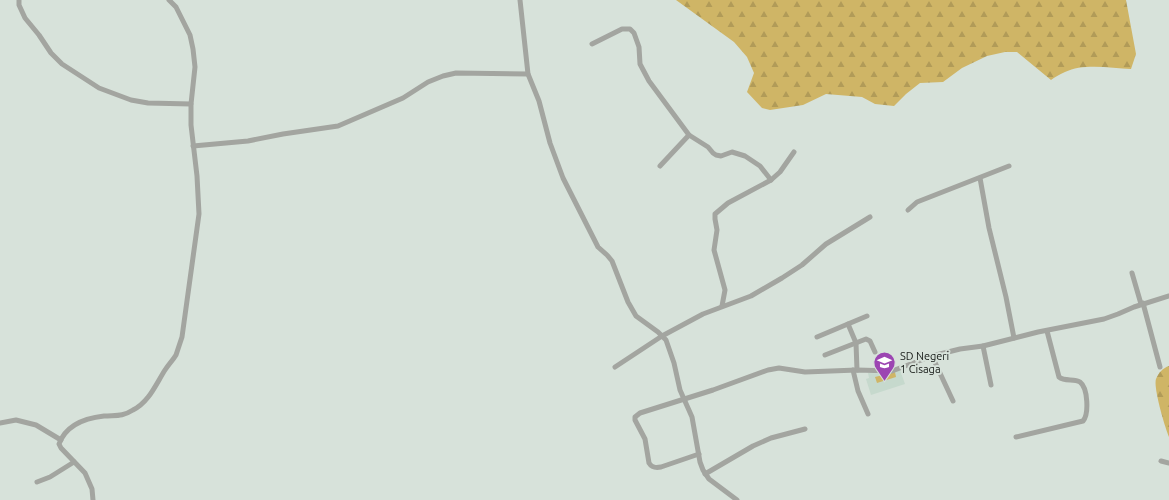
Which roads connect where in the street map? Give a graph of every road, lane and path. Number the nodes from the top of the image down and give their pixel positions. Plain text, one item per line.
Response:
1 (19, 0) edge
2 (170, 0) edge
3 (520, 0) edge
4 (592, 44) dead end
5 (528, 74) junction
6 (191, 104) junction
7 (689, 135) junction
8 (193, 146) junction
9 (794, 152) dead end
10 (660, 166) dead end
11 (1009, 166) dead end
12 (980, 178) junction
13 (771, 180) junction
14 (908, 210) dead end
15 (870, 217) dead end
16 (1132, 273) dead end
17 (1169, 296) edge
18 (1142, 304) junction
19 (722, 306) junction
20 (867, 316) dead end
21 (848, 324) junction
22 (1047, 331) junction
23 (662, 336) junction
24 (817, 337) dead end
25 (1014, 338) junction
26 (856, 343) junction
27 (983, 346) junction
28 (874, 352) dead end
29 (825, 355) dead end
30 (932, 356) junction
31 (1160, 366) dead end
32 (615, 367) dead end
33 (855, 370) junction
34 (991, 385) dead end
35 (684, 399) junction
36 (953, 401) dead end
37 (868, 414) dead end
38 (0, 423) edge
39 (806, 430) dead end
40 (1016, 437) dead end
41 (61, 440) junction
42 (699, 454) junction
43 (1161, 461) dead end
44 (74, 462) junction
45 (1169, 462) edge
46 (706, 474) junction
47 (37, 482) dead end
48 (93, 500) edge
49 (737, 500) edge

1 - 6 street
2 - 6 street
3 - 5 street
4 - 7 street
5 - 8 street
5 - 23 street
6 - 8 street
7 - 10 street
7 - 13 street
8 - 41 street
9 - 13 street
11 - 12 street
12 - 14 street
12 - 25 street
13 - 19 street
15 - 19 street
16 - 18 street
17 - 18 street
18 - 22 street
18 - 31 street
19 - 23 street
20 - 21 street
21 - 24 street
21 - 26 street
22 - 25 street
22 - 40 street
23 - 32 street
23 - 35 street
25 - 27 street
26 - 28 street
26 - 29 street
26 - 33 street
27 - 30 street
27 - 34 street
30 - 33 street
30 - 36 street
33 - 35 street
33 - 37 street
35 - 42 street
35 - 42 street
38 - 41 street
39 - 46 street
41 - 44 street
42 - 46 street
43 - 45 street
44 - 47 street
44 - 48 street
46 - 49 street

